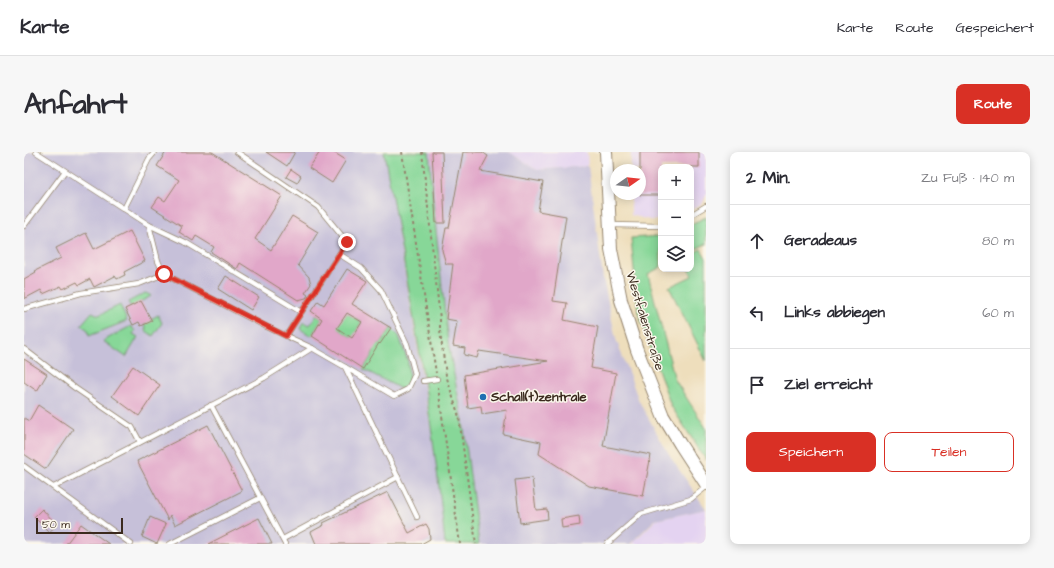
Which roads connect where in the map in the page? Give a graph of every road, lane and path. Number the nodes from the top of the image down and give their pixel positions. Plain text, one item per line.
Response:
1 (36, 152) edge
2 (155, 152) edge
3 (237, 152) edge
4 (402, 152) edge
5 (422, 152) edge
6 (606, 152) edge
7 (65, 171) junction
8 (706, 206) edge
9 (124, 209) junction
10 (694, 213) edge
11 (149, 225) junction
12 (609, 225) junction
13 (24, 226) edge
14 (658, 226) edge
15 (339, 254) junction
16 (164, 274) junction
17 (24, 309) edge
18 (301, 312) junction
19 (286, 336) junction
20 (312, 348) junction
21 (24, 349) edge
22 (345, 367) junction
23 (437, 380) junction
24 (423, 382) dead end
25 (211, 405) junction
26 (140, 442) junction
27 (24, 466) edge
28 (398, 477) junction
29 (706, 485) edge
30 (54, 487) junction
31 (260, 498) junction
32 (417, 517) dead end
33 (284, 542) edge
34 (130, 544) edge
35 (170, 544) edge
36 (460, 544) edge
37 (476, 544) edge
38 (607, 544) edge

1 - 7 lane
2 - 9 lane
3 - 15 lane
4 - 23 path
5 - 37 path
6 - 12 street, Westfalenstraße
7 - 9 lane
7 - 13 lane
8 - 10 lane
9 - 11 lane
11 - 16 lane
11 - 18 lane
12 - 14 lane
12 - 29 street, Westfalenstraße
15 - 18 lane
15 - 22 lane
16 - 17 lane
16 - 19 lane
18 - 19 lane
19 - 20 lane
20 - 22 lane
20 - 25 lane
21 - 26 lane
22 - 28 lane
23 - 24 lane
23 - 36 path
25 - 26 lane
25 - 31 lane
26 - 30 lane
27 - 30 lane
28 - 32 lane
28 - 33 lane
29 - 38 lane
30 - 34 lane
31 - 33 lane
31 - 35 lane

